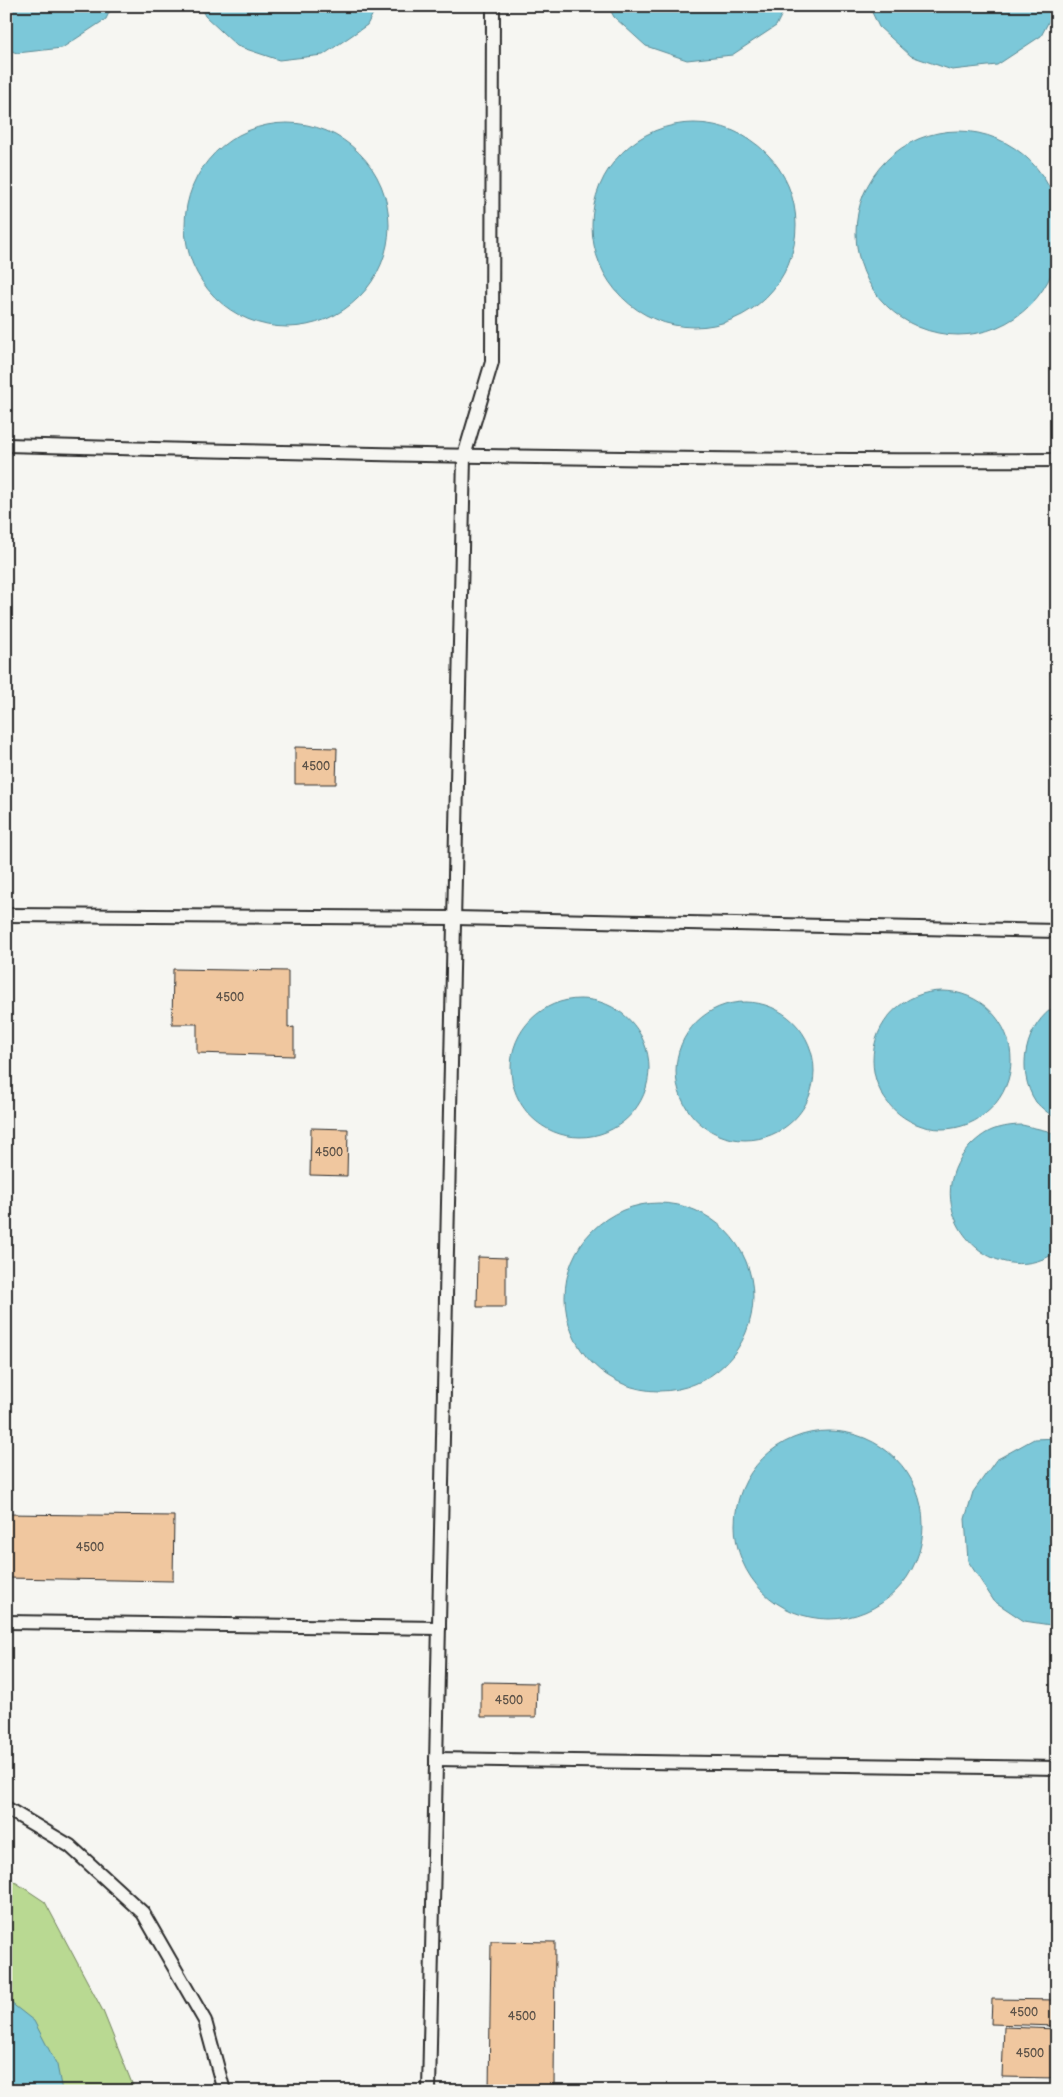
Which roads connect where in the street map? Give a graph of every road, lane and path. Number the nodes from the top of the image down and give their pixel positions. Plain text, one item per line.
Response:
1 (493, 6) edge
2 (6, 445) edge
3 (464, 456) junction
4 (1057, 460) edge
5 (6, 915) edge
6 (454, 918) junction
7 (1057, 931) edge
8 (6, 1622) edge
9 (439, 1628) junction
10 (436, 1759) junction
11 (1057, 1768) edge
12 (6, 1808) edge
13 (224, 2091) edge
14 (429, 2091) edge

1 - 3 lane
2 - 3 lane
3 - 4 lane
3 - 6 lane
5 - 6 lane
6 - 7 lane
6 - 9 lane
8 - 9 lane
9 - 10 lane
10 - 11 lane
10 - 14 lane
12 - 13 lane

